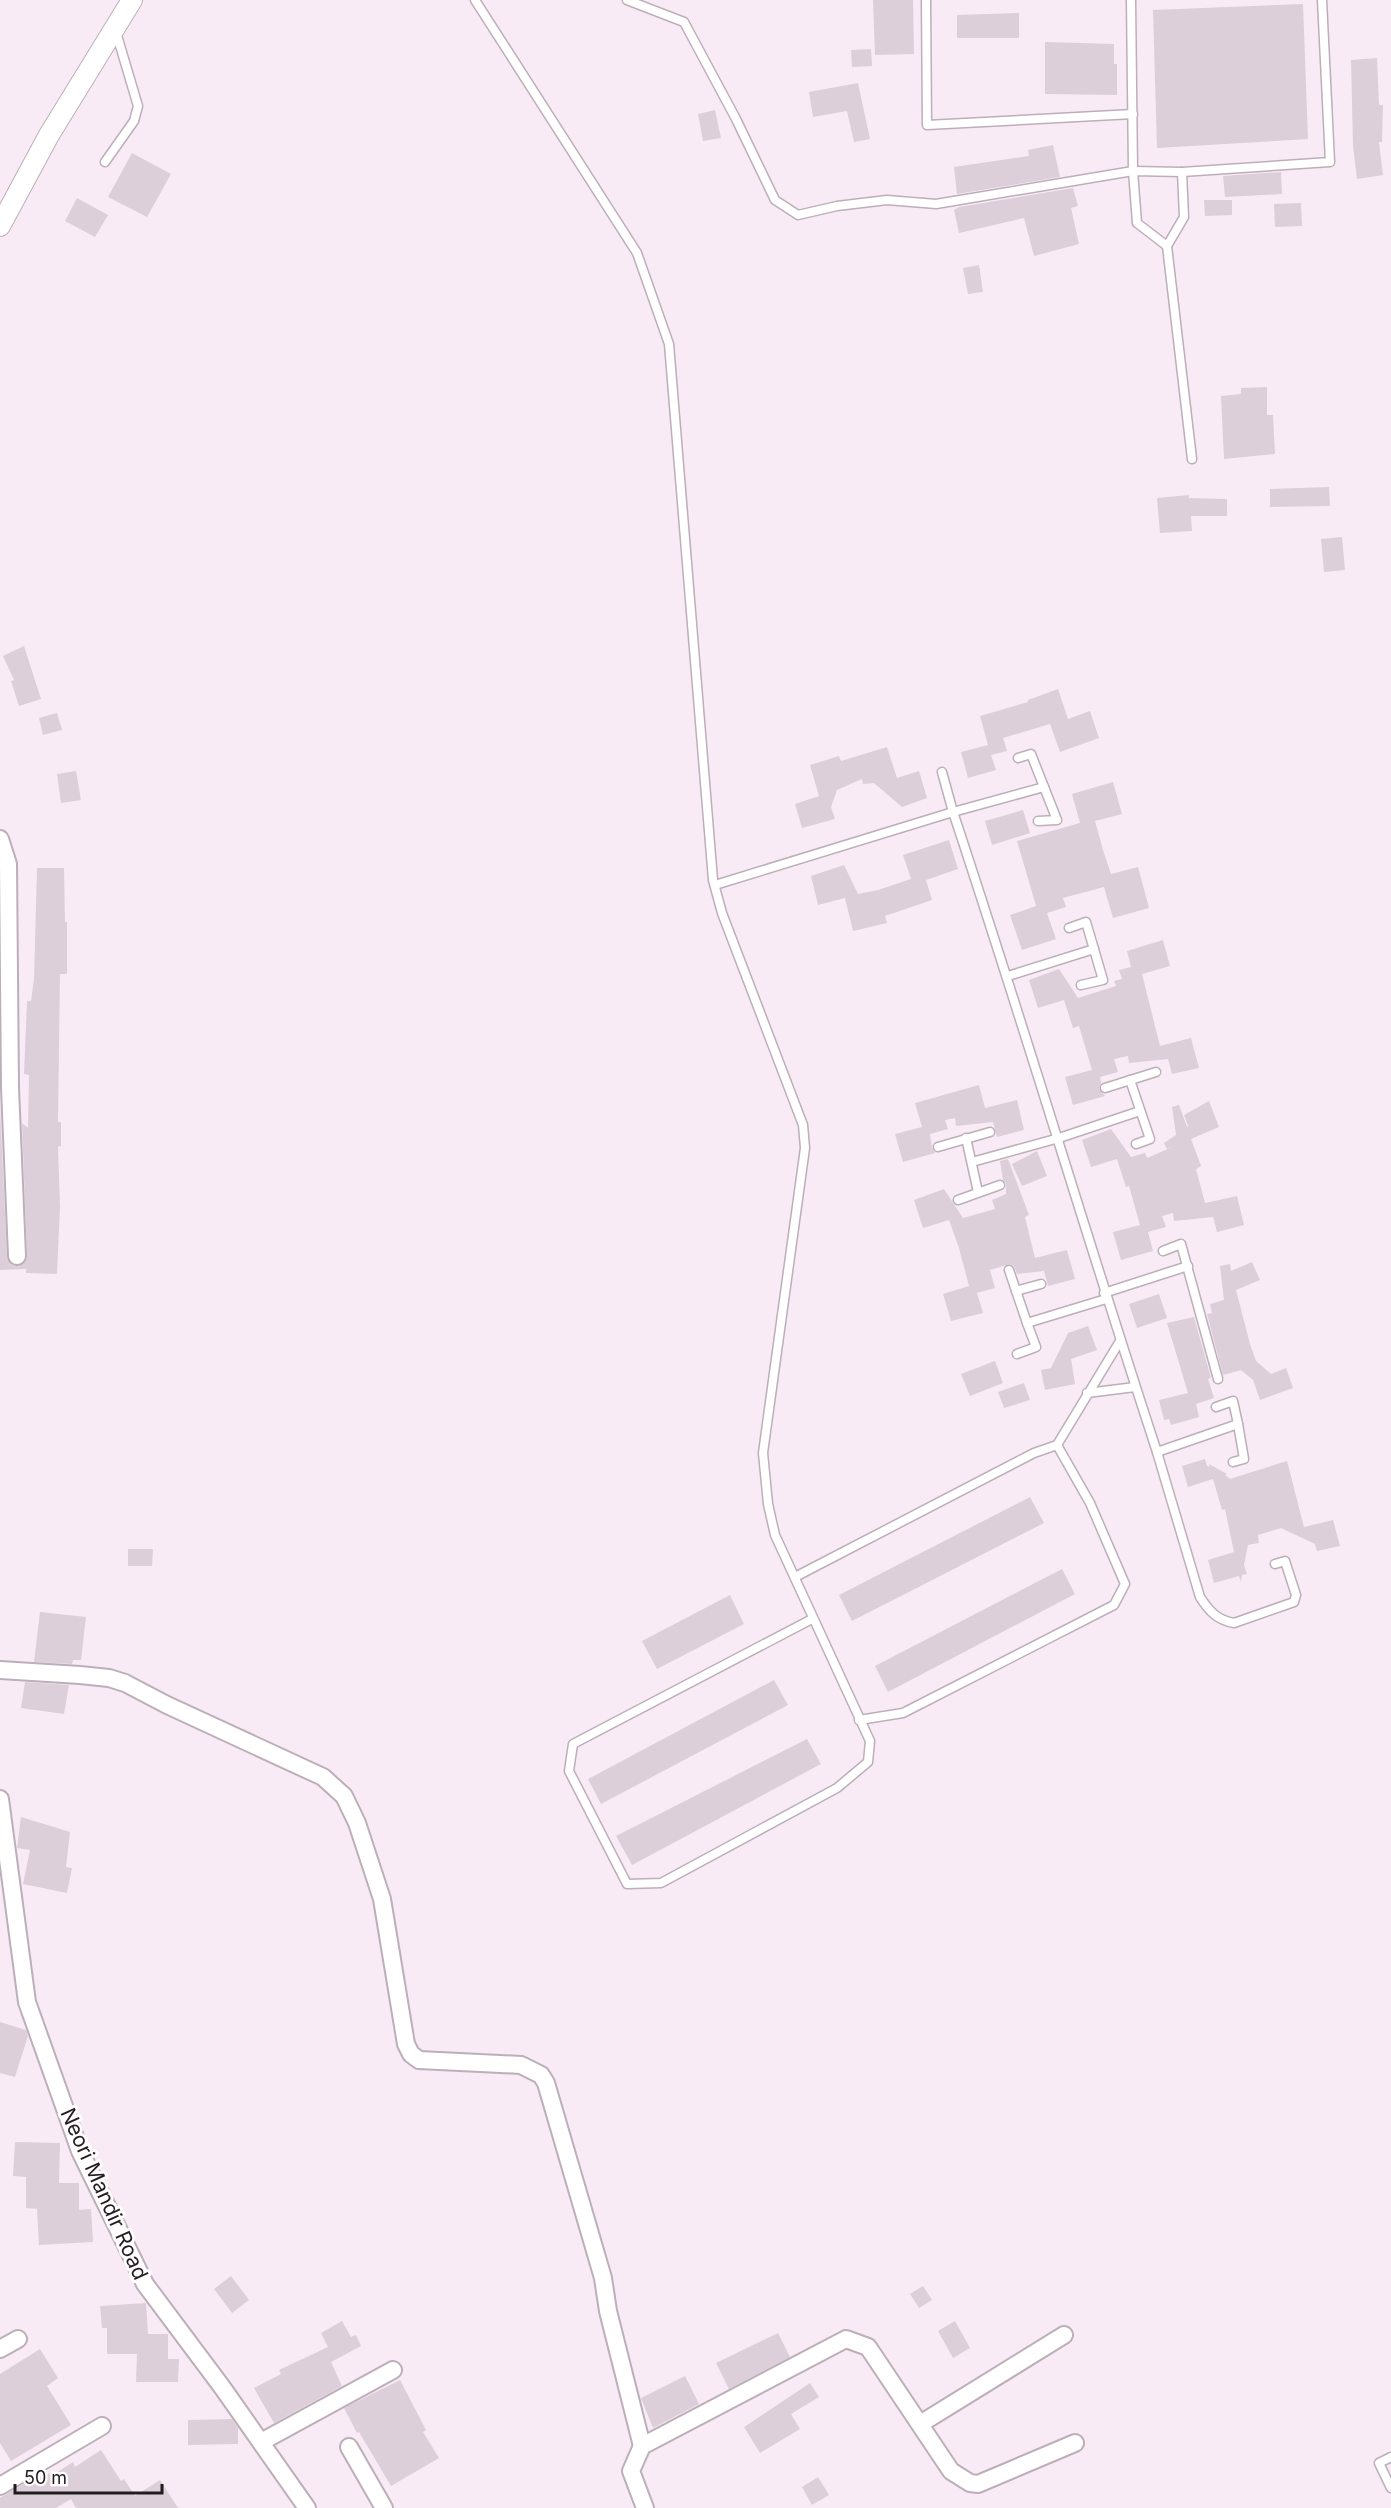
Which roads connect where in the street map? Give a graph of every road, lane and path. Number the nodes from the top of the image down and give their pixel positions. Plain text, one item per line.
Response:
1 (132, 0) edge
2 (475, 0) edge
3 (627, 0) edge
4 (926, 0) edge
5 (1131, 0) edge
6 (1322, 0) edge
7 (114, 26) junction
8 (1133, 114) junction
9 (105, 162) dead end
10 (1133, 171) junction
11 (1182, 172) junction
12 (0, 226) edge
13 (1167, 246) junction
14 (1192, 459) dead end
15 (1018, 758) dead end
16 (942, 772) dead end
17 (1044, 787) junction
18 (953, 812) junction
19 (1038, 821) dead end
20 (0, 839) edge
21 (715, 885) junction
22 (1069, 928) dead end
23 (1094, 949) junction
24 (4, 954) edge
25 (1008, 976) junction
26 (1081, 985) dead end
27 (1156, 1072) dead end
28 (1130, 1080) junction
29 (1105, 1088) dead end
30 (5, 1089) edge
31 (1140, 1112) junction
32 (990, 1132) dead end
33 (966, 1138) junction
34 (1059, 1138) junction
35 (1136, 1144) dead end
36 (938, 1147) dead end
37 (972, 1162) junction
38 (1000, 1185) dead end
39 (978, 1192) junction
40 (958, 1200) dead end
41 (1163, 1251) dead end
42 (17, 1257) dead end
43 (1188, 1266) junction
44 (1009, 1270) dead end
45 (1041, 1284) dead end
46 (1016, 1291) junction
47 (1105, 1296) junction
48 (1027, 1323) junction
49 (1120, 1341) junction
50 (1017, 1354) dead end
51 (1218, 1379) dead end
52 (1135, 1387) junction
53 (1087, 1393) junction
54 (1216, 1407) dead end
55 (1238, 1424) junction
56 (1057, 1445) junction
57 (1157, 1452) junction
58 (1233, 1462) dead end
59 (1275, 1564) dead end
60 (795, 1577) junction
61 (812, 1619) junction
62 (0, 1670) edge
63 (858, 1720) junction
64 (0, 1799) edge
65 (7, 1901) edge
66 (1064, 2335) dead end
67 (18, 2339) dead end
68 (0, 2349) edge
69 (393, 2370) dead end
70 (920, 2424) junction
71 (102, 2426) dead end
72 (261, 2442) junction
73 (1075, 2443) dead end
74 (642, 2446) junction
75 (349, 2447) dead end
76 (1391, 2457) edge
77 (0, 2486) edge
78 (1391, 2488) edge
79 (307, 2508) edge
80 (384, 2508) edge
81 (645, 2508) edge

1 - 7 street
2 - 21 lane
3 - 10 lane
4 - 8 lane
5 - 8 lane
6 - 11 lane
7 - 9 lane
7 - 12 street
8 - 10 lane
10 - 11 lane
10 - 13 lane
11 - 13 lane
13 - 14 lane
15 - 17 lane
16 - 18 lane
17 - 18 lane
17 - 19 lane
18 - 21 lane
18 - 25 lane
20 - 24 street
21 - 60 lane
22 - 23 lane
23 - 25 lane
23 - 26 lane
24 - 30 street
25 - 34 lane
27 - 28 lane
28 - 29 lane
28 - 31 lane
30 - 42 street
31 - 34 lane
31 - 35 lane
32 - 33 lane
33 - 36 lane
33 - 37 lane
34 - 37 lane
34 - 47 lane
37 - 39 lane
38 - 39 lane
39 - 40 lane
41 - 43 lane
43 - 47 lane
43 - 51 lane
44 - 46 lane
45 - 46 lane
46 - 48 lane
47 - 48 lane
47 - 49 lane
48 - 50 lane
49 - 52 lane
49 - 53 lane
52 - 53 lane
52 - 57 lane
53 - 56 lane
54 - 55 lane
55 - 57 lane
55 - 58 lane
56 - 60 lane
56 - 63 lane
57 - 59 lane
60 - 61 lane
61 - 63 lane
61 - 63 lane
62 - 74 street
64 - 65 street, Neori Mandir Road
65 - 72 street, Neori Mandir Road
66 - 70 street
67 - 68 street
69 - 72 street
70 - 73 street
70 - 74 street
71 - 77 street
72 - 79 street, Neori Mandir Road
74 - 81 street
75 - 80 street
76 - 78 lane

